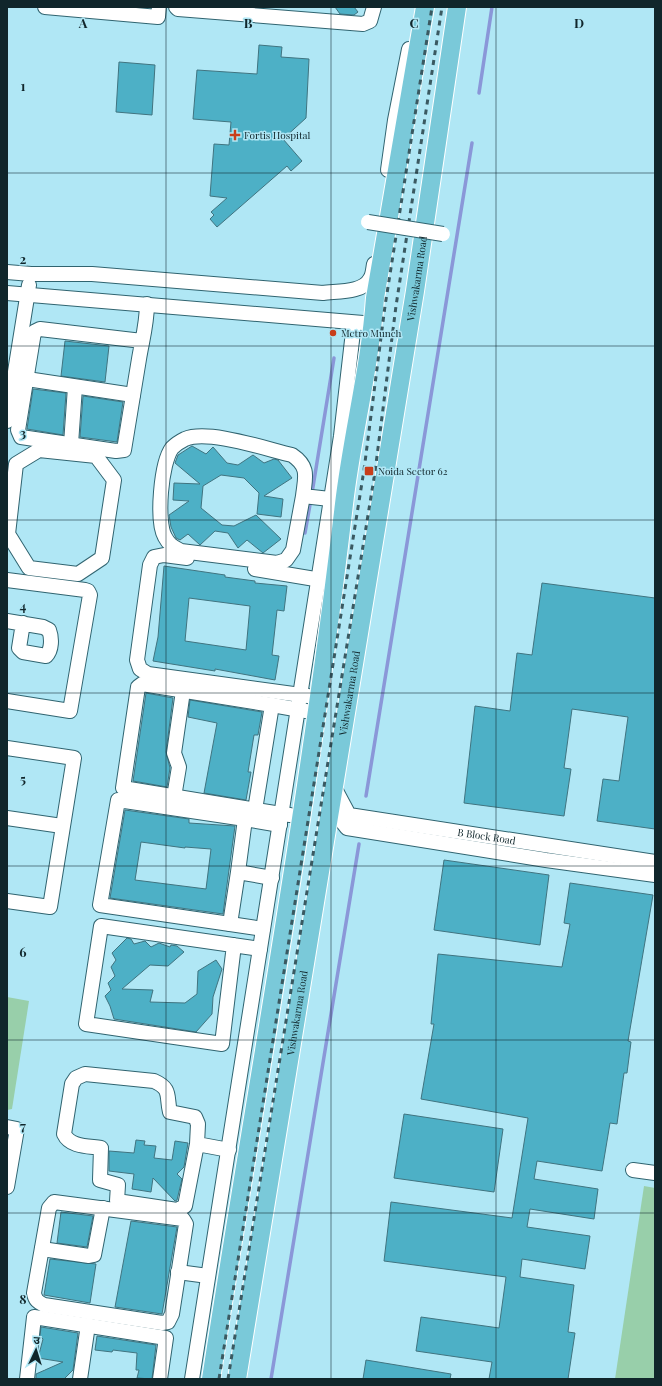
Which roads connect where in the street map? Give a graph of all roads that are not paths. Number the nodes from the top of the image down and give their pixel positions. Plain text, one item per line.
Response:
1 (45, 7) edge
2 (176, 7) edge
3 (374, 7) edge
4 (416, 7) edge
5 (425, 7) edge
6 (457, 7) edge
7 (155, 10) edge
8 (417, 29) junction
9 (368, 222) dead end
10 (443, 234) dead end
11 (7, 272) edge
12 (30, 274) junction
13 (7, 292) edge
14 (27, 294) junction
15 (147, 304) junction
16 (354, 323) junction
17 (373, 324) junction
18 (142, 341) junction
19 (26, 380) junction
20 (75, 387) junction
21 (133, 395) junction
22 (8, 405) edge
23 (7, 421) edge
24 (71, 444) junction
25 (10, 488) edge
26 (303, 496) junction
27 (337, 500) junction
28 (9, 506) edge
29 (7, 580) edge
30 (327, 581) junction
31 (7, 621) edge
32 (23, 623) dead end
33 (183, 691) junction
34 (300, 695) junction
35 (7, 701) edge
36 (272, 705) junction
37 (318, 705) junction
38 (298, 710) junction
39 (7, 748) edge
40 (334, 787) junction
41 (174, 797) junction
42 (331, 807) junction
43 (250, 814) junction
44 (301, 816) junction
45 (7, 818) edge
46 (281, 820) junction
47 (62, 826) junction
48 (655, 862) edge
49 (238, 872) junction
50 (655, 875) edge
51 (272, 878) junction
52 (7, 901) edge
53 (230, 924) junction
54 (263, 929) junction
55 (234, 945) junction
56 (260, 949) junction
57 (222, 1044) junction
58 (245, 1048) junction
59 (7, 1127) edge
60 (197, 1144) junction
61 (229, 1150) junction
62 (633, 1170) dead end
63 (655, 1173) edge
64 (7, 1187) edge
65 (103, 1208) junction
66 (42, 1249) junction
67 (229, 1259) junction
68 (257, 1262) junction
69 (178, 1272) junction
70 (208, 1276) junction
71 (225, 1284) junction
72 (252, 1288) junction
73 (88, 1325) junction
74 (27, 1379) edge
75 (80, 1379) edge
76 (160, 1379) edge
77 (192, 1379) edge
78 (211, 1379) edge
79 (238, 1379) edge

1 - 7 street
2 - 3 street
4 - 8 street
5 - 8 main road
6 - 40 main road, Vishwakarma Road
8 - 12 street
8 - 17 main road
9 - 10 street, bridge
11 - 12 street
12 - 14 street
13 - 14 street
14 - 15 street
14 - 22 street
15 - 16 street
15 - 18 street
16 - 17 street
16 - 27 street
17 - 27 main road
18 - 19 street
18 - 21 street
19 - 20 street
19 - 24 street
20 - 21 street
20 - 24 street
21 - 24 street
22 - 23 street
25 - 28 street
25 - 28 street
26 - 26 street
26 - 27 street
27 - 30 main road
29 - 35 street
30 - 34 street
30 - 34 street
30 - 37 main road
31 - 32 street
33 - 36 street
33 - 41 street
33 - 41 street
34 - 37 street
34 - 38 street
36 - 38 street
36 - 43 street
37 - 38 street
37 - 44 main road
38 - 46 street
39 - 47 street
40 - 42 main road, Vishwakarma Road
40 - 48 street, B Block Road
41 - 43 street
42 - 50 street
42 - 68 main road, Vishwakarma Road
43 - 46 street
43 - 49 street
43 - 53 street
44 - 46 street
44 - 67 main road
45 - 47 street
46 - 51 street
47 - 52 street
49 - 51 street
49 - 53 street
51 - 54 street
53 - 54 street
54 - 56 street
55 - 56 street
55 - 57 street
55 - 57 street
56 - 58 street
57 - 58 street
58 - 61 street
59 - 64 street
60 - 60 street
60 - 61 street
61 - 70 street
62 - 63 street
65 - 66 street
65 - 66 street
65 - 69 street
66 - 69 street
67 - 68 main road
67 - 71 main road
68 - 72 main road, Vishwakarma Road
69 - 70 street
70 - 77 street
71 - 72 main road
71 - 78 main road
72 - 79 main road, Vishwakarma Road
73 - 74 street
73 - 75 street
73 - 76 street

